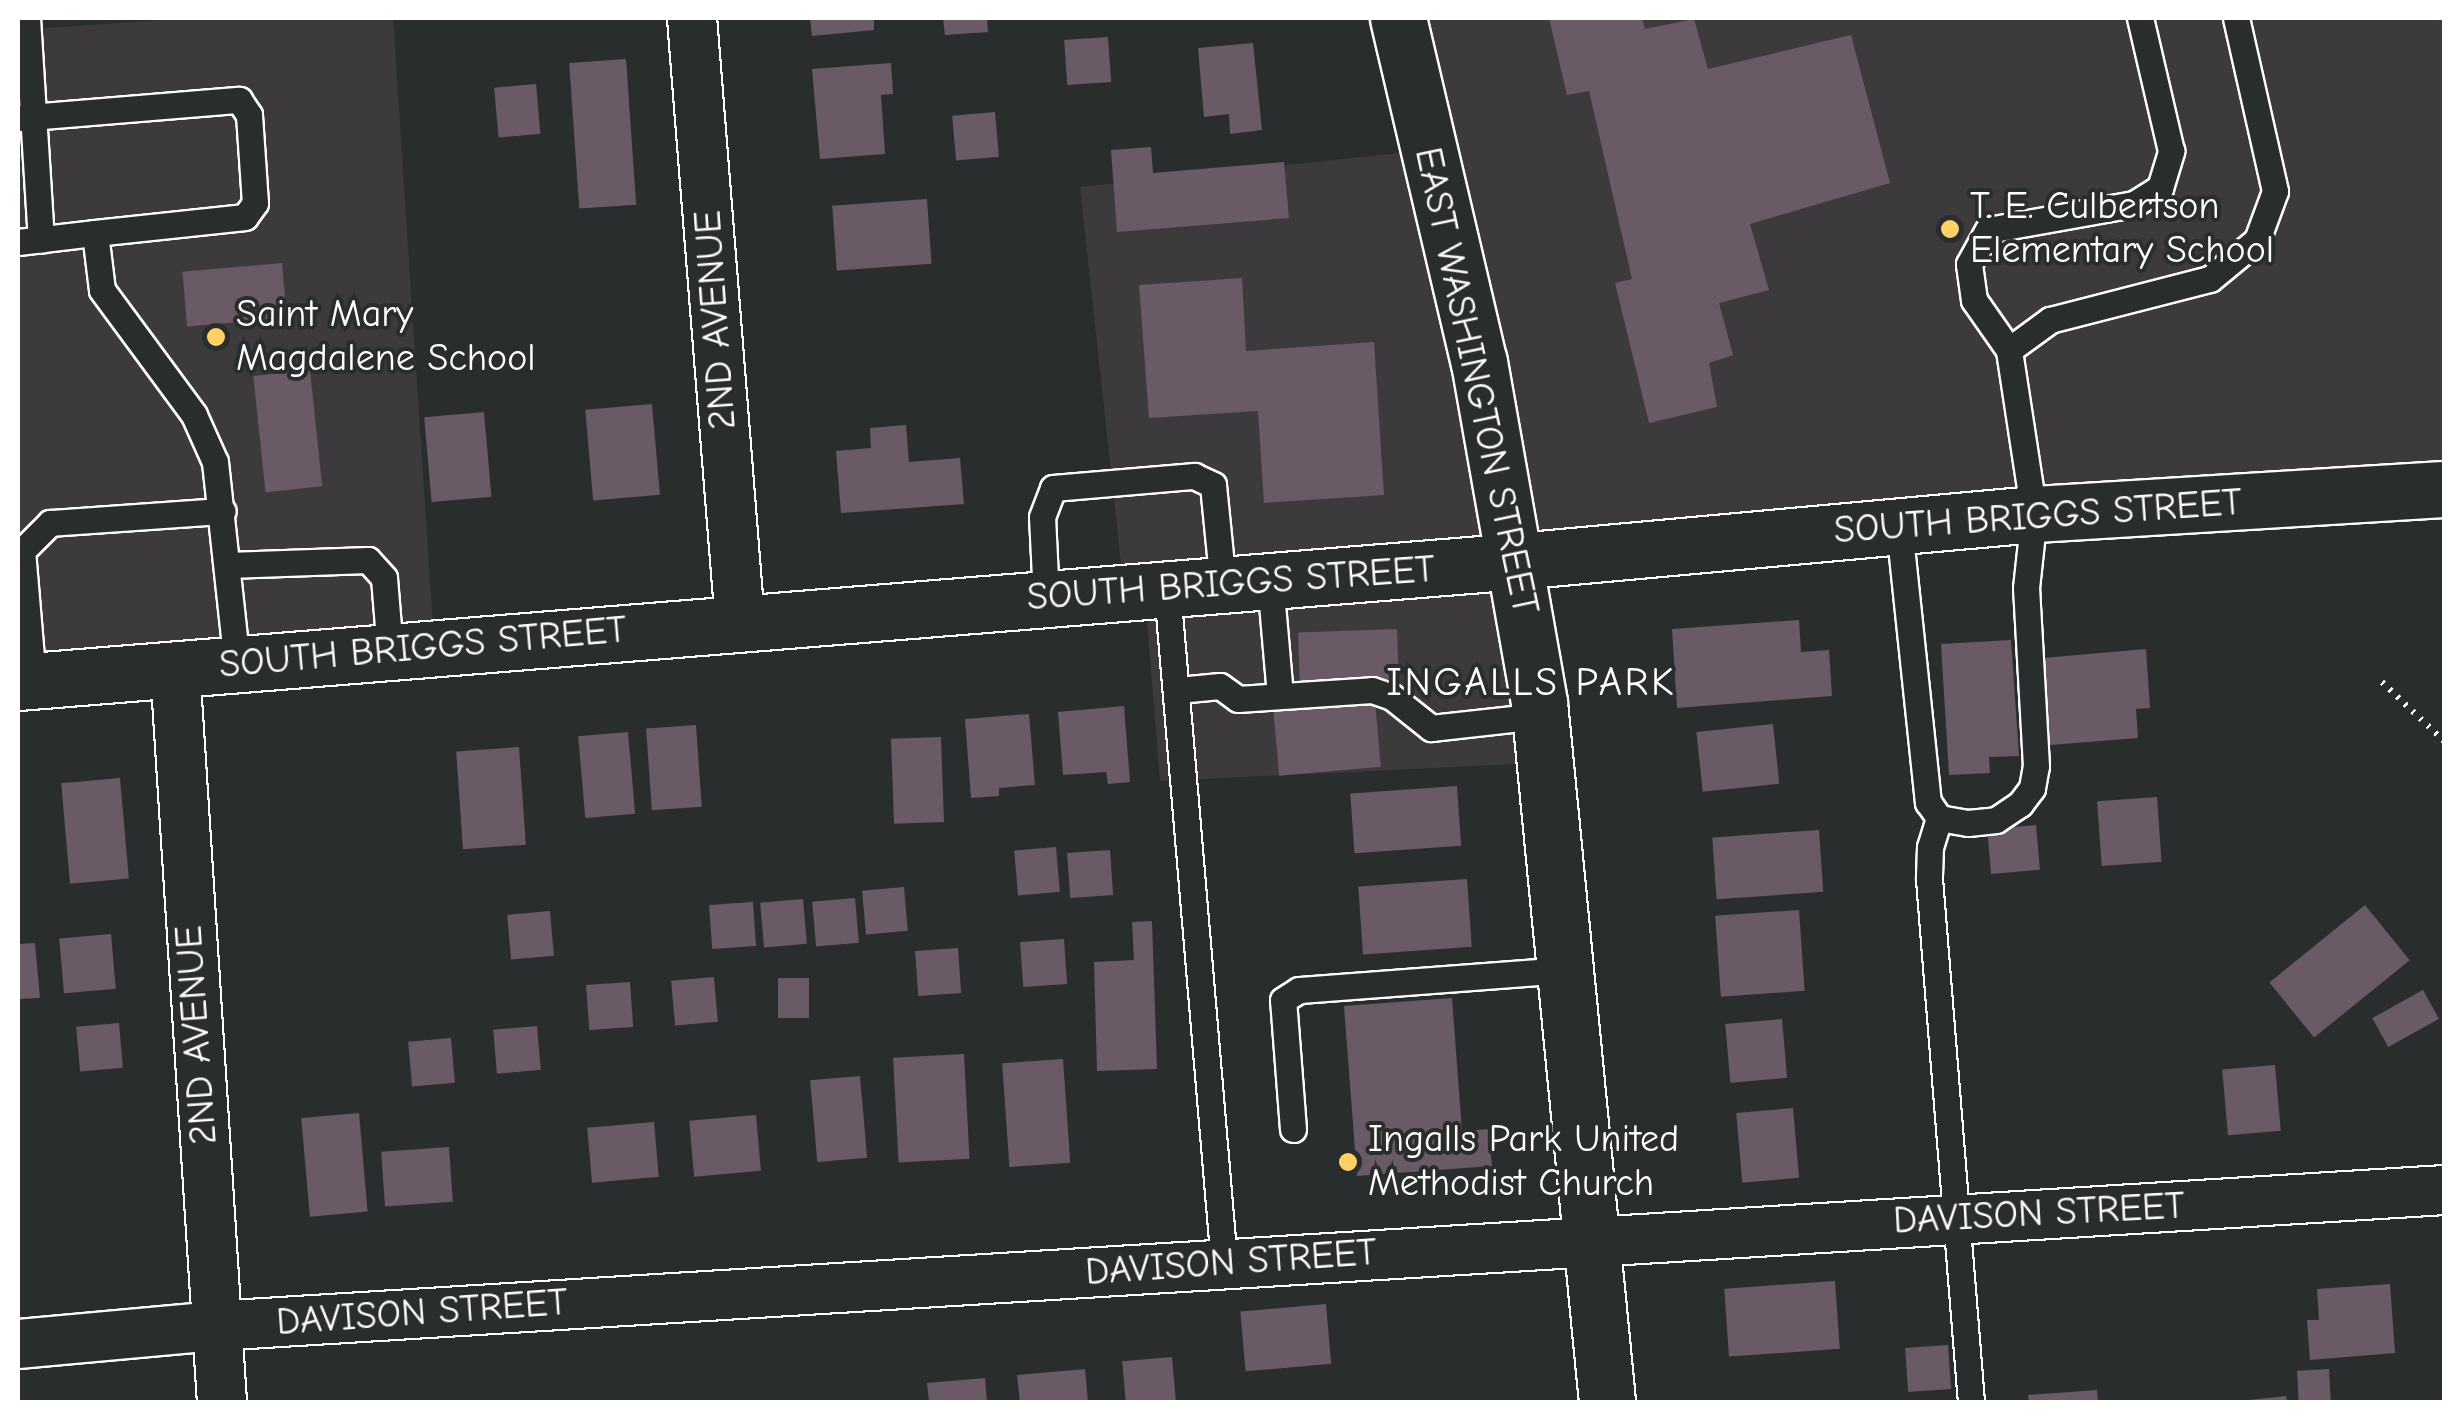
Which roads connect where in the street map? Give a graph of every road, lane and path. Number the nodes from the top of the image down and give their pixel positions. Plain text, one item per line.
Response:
1 (26, 18) edge
2 (692, 18) edge
3 (1398, 18) edge
4 (2140, 18) edge
5 (2236, 18) edge
6 (25, 117) edge
7 (95, 233) junction
8 (29, 242) edge
9 (2009, 350) junction
10 (2434, 489) edge
11 (224, 511) junction
12 (2034, 514) junction
13 (1900, 526) junction
14 (1518, 561) junction
15 (228, 565) junction
16 (1246, 583) junction
17 (1167, 589) junction
18 (1046, 598) junction
19 (740, 623) junction
20 (390, 651) junction
21 (237, 663) junction
22 (174, 668) junction
23 (25, 681) edge
24 (2382, 682) dead end
25 (1178, 690) junction
26 (1280, 696) junction
27 (1540, 716) junction
28 (2444, 741) edge
29 (1940, 818) junction
30 (1565, 970) junction
31 (1293, 1129) dead end
32 (2444, 1190) edge
33 (1955, 1219) junction
34 (1592, 1241) junction
35 (1224, 1264) junction
36 (215, 1326) junction
37 (18, 1344) edge
38 (222, 1402) edge
39 (1606, 1402) edge
40 (1971, 1402) edge

1 - 6 lane
2 - 19 street, 2ND AVENUE
3 - 14 street, EAST WASHINGTON STREET
4 - 9 lane
5 - 9 lane
6 - 7 lane
6 - 8 lane
7 - 8 lane
7 - 11 lane
9 - 12 lane
10 - 12 street, SOUTH BRIGGS STREET
11 - 15 lane
11 - 23 lane
12 - 13 street, SOUTH BRIGGS STREET
12 - 29 lane
13 - 14 street, SOUTH BRIGGS STREET
13 - 29 lane
14 - 16 street, SOUTH BRIGGS STREET
14 - 27 street, EAST WASHINGTON STREET
15 - 20 lane
15 - 21 lane
16 - 17 street, SOUTH BRIGGS STREET
16 - 18 lane
16 - 26 lane
17 - 18 street, SOUTH BRIGGS STREET
17 - 25 lane
18 - 19 street, SOUTH BRIGGS STREET
19 - 20 street, SOUTH BRIGGS STREET
20 - 21 street, SOUTH BRIGGS STREET
21 - 22 street, SOUTH BRIGGS STREET
22 - 23 street, SOUTH BRIGGS STREET
22 - 36 street, 2ND AVENUE
24 - 28 path
25 - 26 lane
25 - 35 lane
26 - 27 lane
27 - 30 street, EAST WASHINGTON STREET
29 - 33 lane
30 - 31 lane
30 - 34 street, EAST WASHINGTON STREET
32 - 33 street, DAVISON STREET
33 - 34 street, DAVISON STREET
33 - 40 lane
34 - 35 street, DAVISON STREET
34 - 39 street, EAST WASHINGTON STREET
35 - 36 street, DAVISON STREET
36 - 37 street, DAVISON STREET
36 - 38 street, 2ND AVENUE

